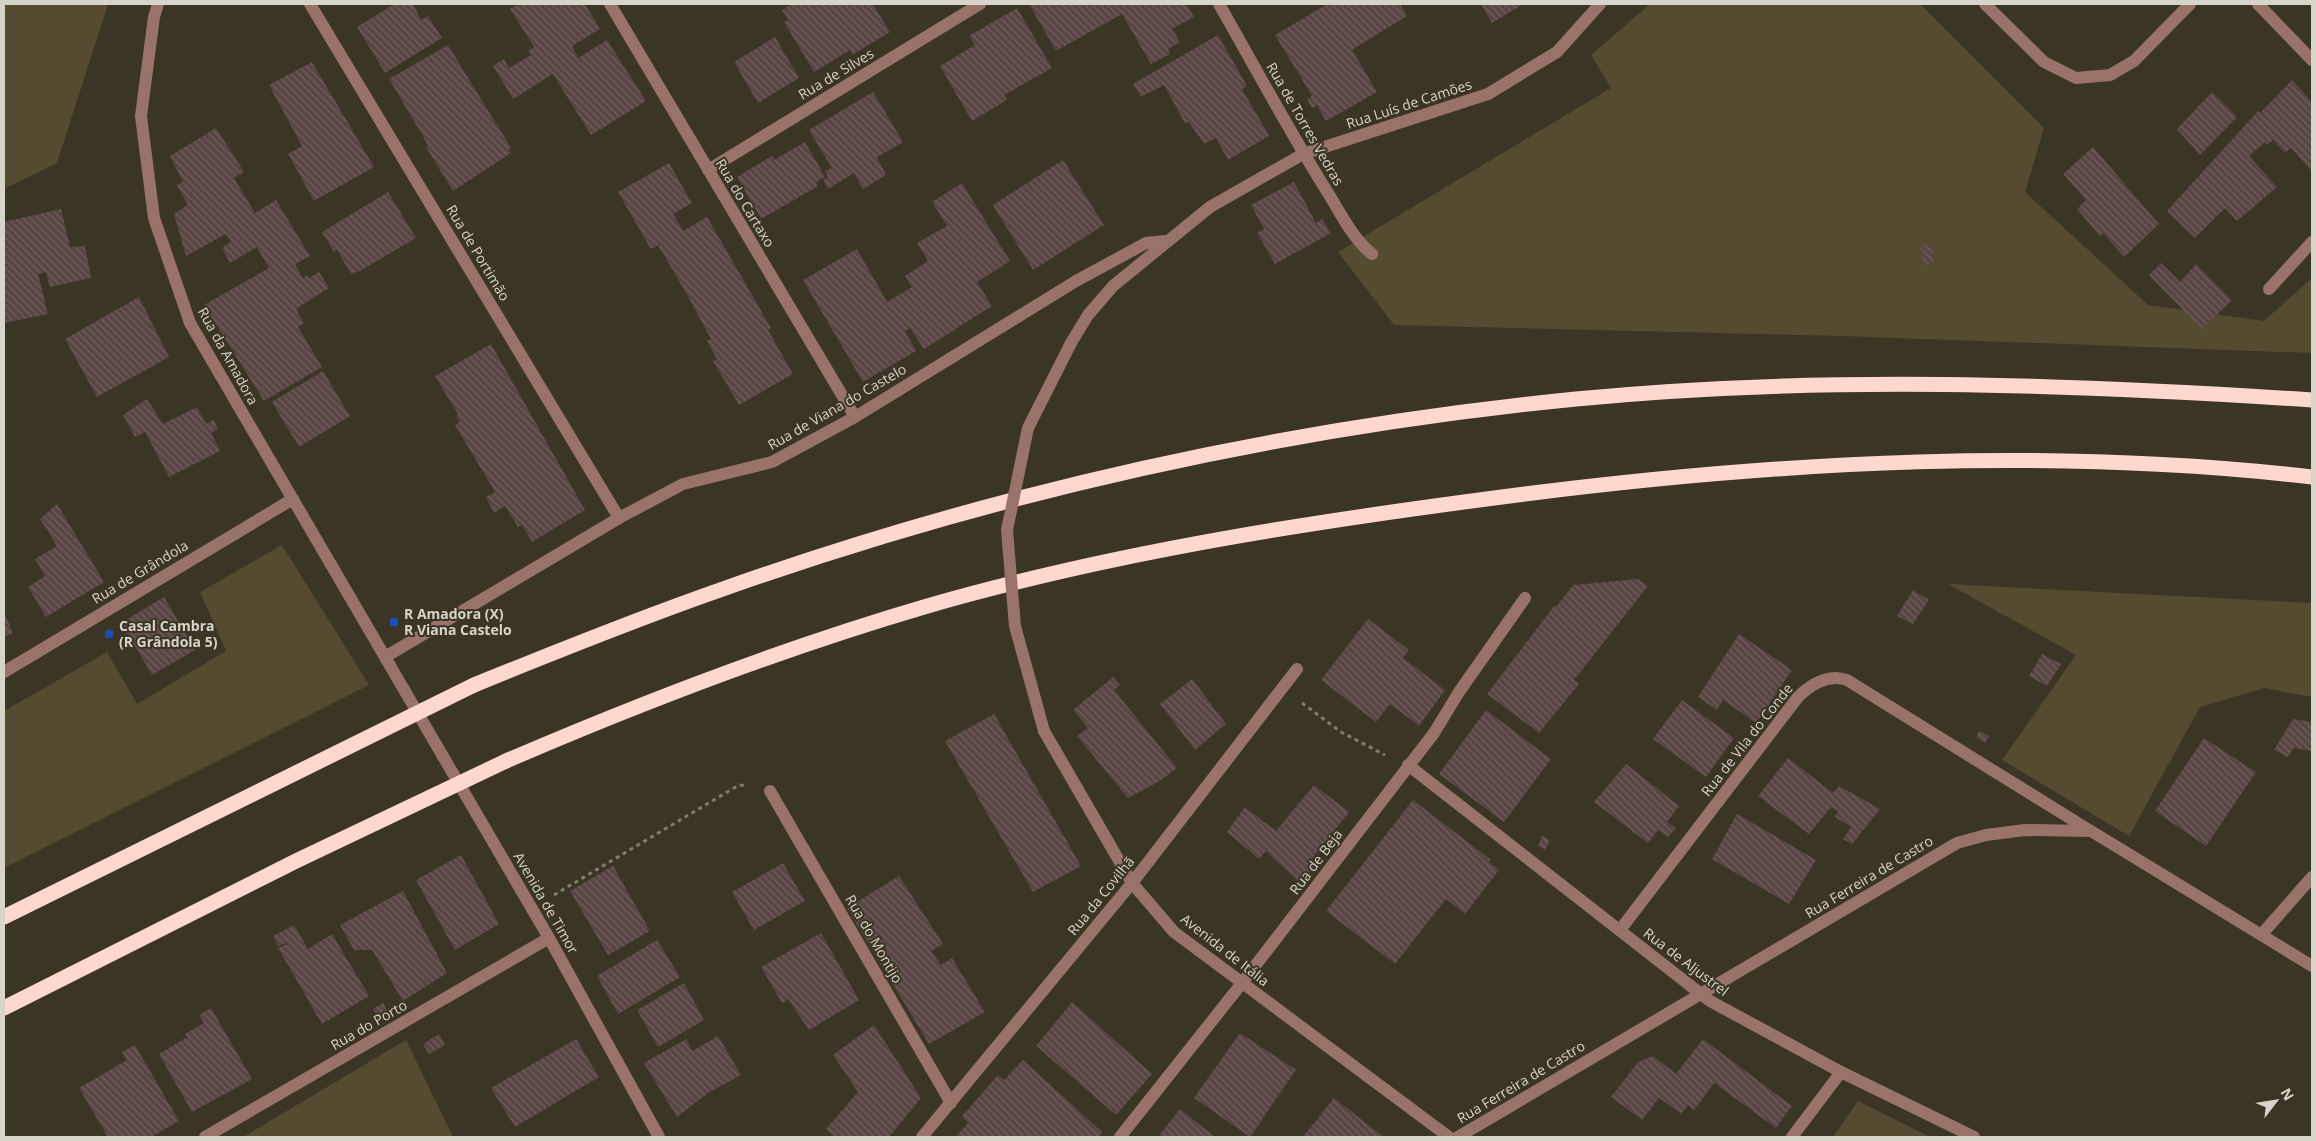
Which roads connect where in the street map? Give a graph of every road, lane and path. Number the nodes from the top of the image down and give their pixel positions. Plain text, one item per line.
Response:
1 (158, 4) edge
2 (310, 4) edge
3 (610, 4) edge
4 (980, 4) edge
5 (1219, 4) edge
6 (1600, 4) edge
7 (1986, 4) edge
8 (2190, 4) edge
9 (2258, 4) edge
10 (2312, 60) edge
11 (1303, 154) junction
12 (708, 170) junction
13 (1165, 242) junction
14 (2312, 242) edge
15 (1372, 254) dead end
16 (2269, 289) dead end
17 (1071, 343) joint
18 (2312, 400) edge
19 (855, 417) junction
20 (2312, 477) edge
21 (293, 499) junction
22 (619, 518) junction
23 (1525, 598) dead end
24 (385, 657) junction
25 (1297, 669) dead end
26 (4, 672) edge
27 (403, 687) joint
28 (1282, 688) junction
29 (1408, 765) junction
30 (770, 791) joint
31 (2091, 831) junction
32 (2312, 877) edge
33 (1132, 883) junction
34 (532, 908) junction
35 (4, 917) edge
36 (1620, 930) junction
37 (2261, 935) junction
38 (549, 938) junction
39 (2312, 966) edge
40 (1242, 983) junction
41 (1701, 994) junction
42 (4, 1008) edge
43 (1841, 1072) junction
44 (951, 1103) junction
45 (205, 1137) edge
46 (659, 1137) edge
47 (922, 1137) edge
48 (1120, 1137) edge
49 (1449, 1137) edge
50 (1458, 1137) edge
51 (1792, 1137) edge
52 (1974, 1137) edge

1 - 21 street, Rua da Amadora
2 - 22 street, Rua de Portimão
3 - 12 street, Rua do Cartaxo
4 - 12 street, Rua de Silves
5 - 11 street, Rua de Torres Vedras
6 - 11 street, Rua Luís de Camões
7 - 8 street
9 - 10 street
11 - 13 street, Rua Luís de Camões
11 - 15 street, Rua de Torres Vedras
12 - 19 street, Rua do Cartaxo
13 - 17 street, Rua Luís de Camões
13 - 19 street, Rua de Viana do Castelo
14 - 16 street
17 - 33 street, Avenida de Itália, bridge
18 - 35 highway, bridge
19 - 22 street, Rua de Viana do Castelo
20 - 42 highway, bridge
21 - 24 street, Rua da Amadora
21 - 26 street, Rua de Grândola
22 - 24 street, Rua de Viana do Castelo
23 - 29 street, Rua de Beja
24 - 27 street, Rua da Amadora
25 - 28 street, Rua da Covilhã
27 - 34 street, Avenida de Timor
28 - 29 path
28 - 33 street, Rua da Covilhã
29 - 36 street, Rua de Aljustrel
29 - 40 street, Rua de Beja
30 - 34 path
30 - 44 street, Rua do Montijo
31 - 36 street, Rua de Vila do Conde
31 - 37 street
31 - 41 street, Rua Ferreira de Castro
32 - 37 street
33 - 40 street, Avenida de Itália
33 - 44 street, Rua da Covilhã
34 - 38 street, Avenida de Timor
36 - 41 street, Rua de Aljustrel
37 - 39 street
38 - 45 street, Rua do Porto
38 - 46 street, Avenida de Timor
40 - 48 street, Rua de Beja
40 - 49 street, Avenida de Itália
41 - 43 street, Rua de Aljustrel
41 - 50 street, Rua Ferreira de Castro
43 - 51 street
43 - 52 street, Rua de Aljustrel
44 - 47 street, Rua da Covilhã

